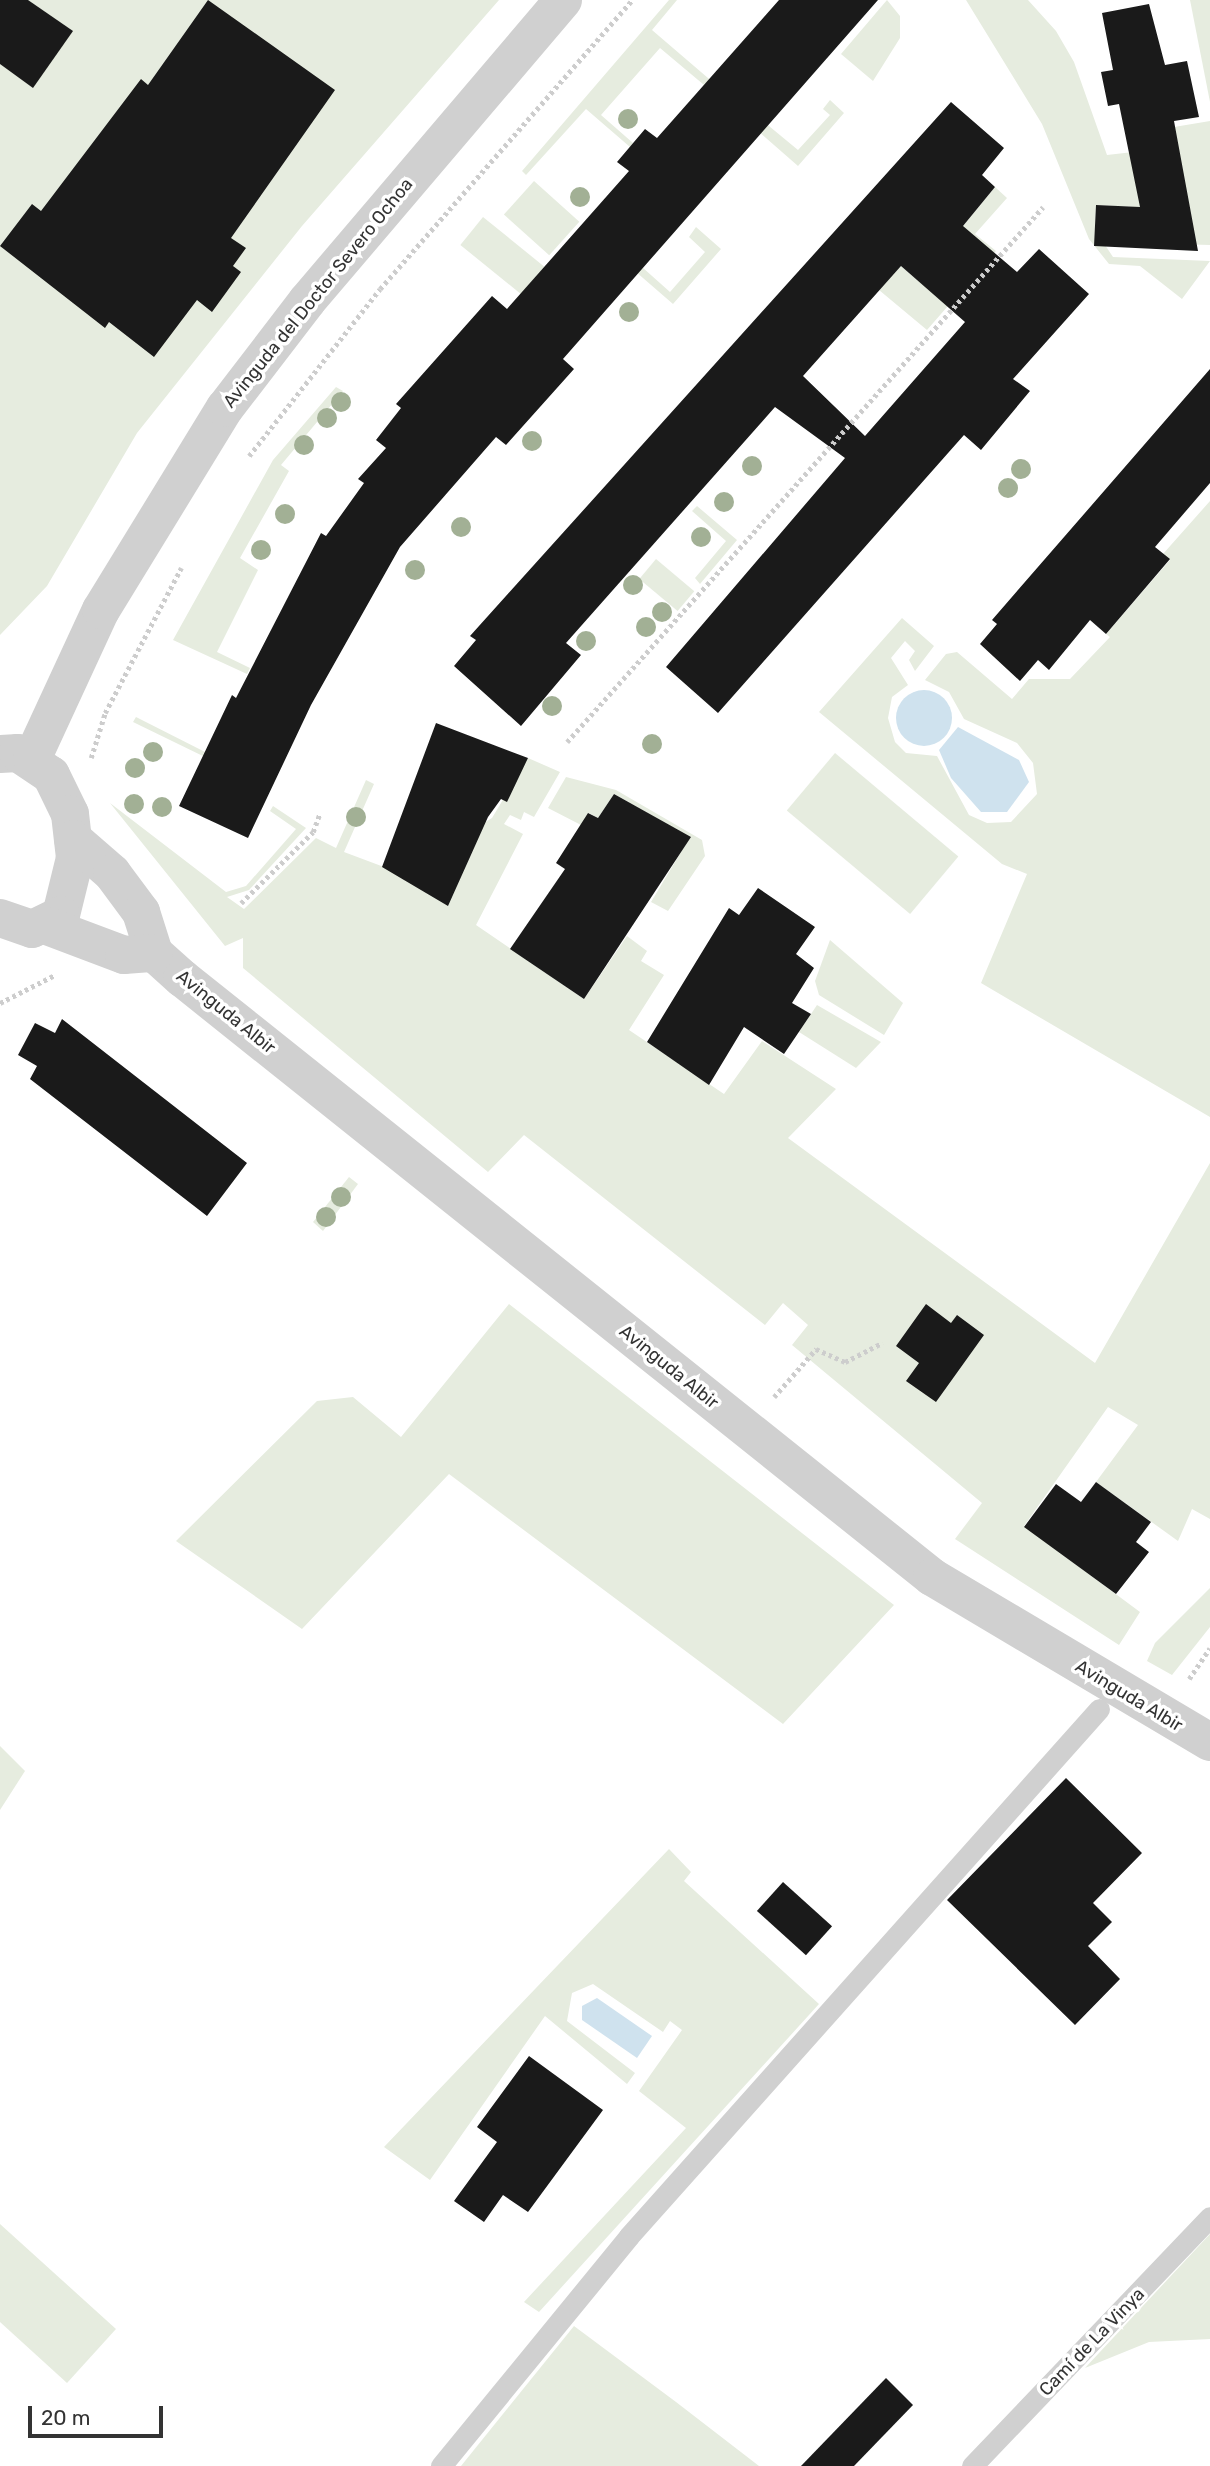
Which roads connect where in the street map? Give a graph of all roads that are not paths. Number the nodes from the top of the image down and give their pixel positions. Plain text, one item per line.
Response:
1 (563, 0) edge
2 (16, 756) edge
3 (73, 839) junction
4 (0, 918) edge
5 (47, 926) junction
6 (154, 953) junction
7 (1099, 1709) dead end
8 (1210, 1742) edge
9 (1210, 2217) edge
10 (441, 2466) edge
11 (972, 2466) edge

1 - 2 street, Avinguda del Doctor Severo Ochoa
2 - 3 street
3 - 5 street
3 - 6 street
4 - 5 street
5 - 6 street
6 - 8 street, Avinguda Albir
7 - 10 lane
9 - 11 lane, Camí de La Vinya

